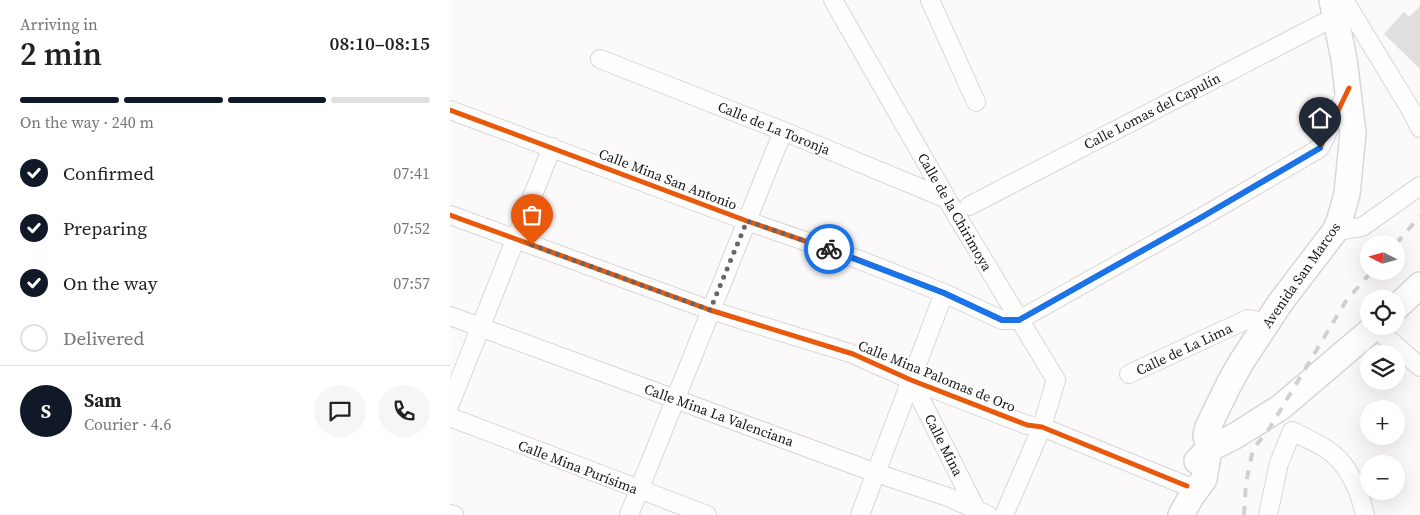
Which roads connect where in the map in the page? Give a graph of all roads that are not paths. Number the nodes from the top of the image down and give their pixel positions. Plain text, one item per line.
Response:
1 (833, 0) edge
2 (930, 0) edge
3 (1337, 6) edge
4 (600, 60) dead end
5 (1348, 88) junction
6 (976, 102) dead end
7 (450, 110) edge
8 (1420, 128) edge
9 (783, 131) junction
10 (552, 147) junction
11 (1420, 186) edge
12 (947, 199) junction
13 (969, 206) dead end
14 (450, 215) edge
15 (747, 221) junction
16 (1335, 230) junction
17 (516, 239) junction
18 (1420, 286) edge
19 (944, 293) junction
20 (1420, 298) edge
21 (1405, 300) edge
22 (1405, 309) edge
23 (710, 310) junction
24 (450, 316) edge
25 (1019, 320) junction
26 (1267, 323) junction
27 (479, 327) junction
28 (1372, 335) edge
29 (1374, 335) edge
30 (1391, 335) edge
31 (1420, 367) edge
32 (1129, 374) dead end
33 (911, 380) junction
34 (676, 399) junction
35 (450, 404) edge
36 (450, 417) edge
37 (1042, 427) junction
38 (1209, 449) junction
39 (876, 473) junction
40 (1195, 482) junction
41 (639, 490) junction
42 (982, 512) edge
43 (450, 514) edge
44 (454, 515) edge
45 (629, 515) edge
46 (707, 515) edge
47 (860, 515) edge
48 (1004, 515) edge
49 (1171, 515) edge
50 (1181, 515) edge
51 (1268, 515) edge
52 (1365, 515) edge

1 - 12 street, Calle de la Chirimoya
2 - 6 street
3 - 5 main road, Avenida San Marcos
3 - 8 street
3 - 13 street, Calle Lomas del Capulín
4 - 9 street, Calle de La Toronja
5 - 16 main road, Avenida San Marcos
5 - 25 street
7 - 10 street, Calle Mina San Antonio
9 - 12 street, Calle de La Toronja
9 - 15 street
10 - 15 street, Calle Mina San Antonio
10 - 17 street
11 - 16 street
12 - 25 street, Calle de la Chirimoya
14 - 17 street, Calle Mina Palomas de Oro
15 - 19 street, Calle Mina San Antonio
15 - 23 street
16 - 26 main road, Avenida San Marcos
17 - 23 street, Calle Mina Palomas de Oro
17 - 27 street
18 - 21 main road
19 - 25 street, Calle Mina San Antonio
19 - 33 street
20 - 22 main road
23 - 33 street, Calle Mina Palomas de Oro
23 - 34 street
24 - 27 street, Calle Mina La Valenciana
25 - 37 street, Calle de la Chirimoya
26 - 32 street, Calle de La Lima
26 - 38 main road, Avenida San Marcos
27 - 34 street, Calle Mina La Valenciana
27 - 35 street
28 - 38 main road
29 - 40 main road
30 - 31 street
33 - 37 street, Calle Mina Palomas de Oro
33 - 39 street
33 - 42 street, Calle Mina
34 - 39 street, Calle Mina La Valenciana
34 - 41 street
36 - 41 street, Calle Mina Purísima
37 - 40 street, Calle Mina Palomas de Oro
37 - 48 street, Calle de la Chirimoya
38 - 40 main road
39 - 42 street, Calle Mina La Valenciana
39 - 47 street
40 - 49 main road
40 - 50 main road
41 - 45 street
41 - 46 street, Calle Mina Purísima
43 - 44 street
51 - 52 street

